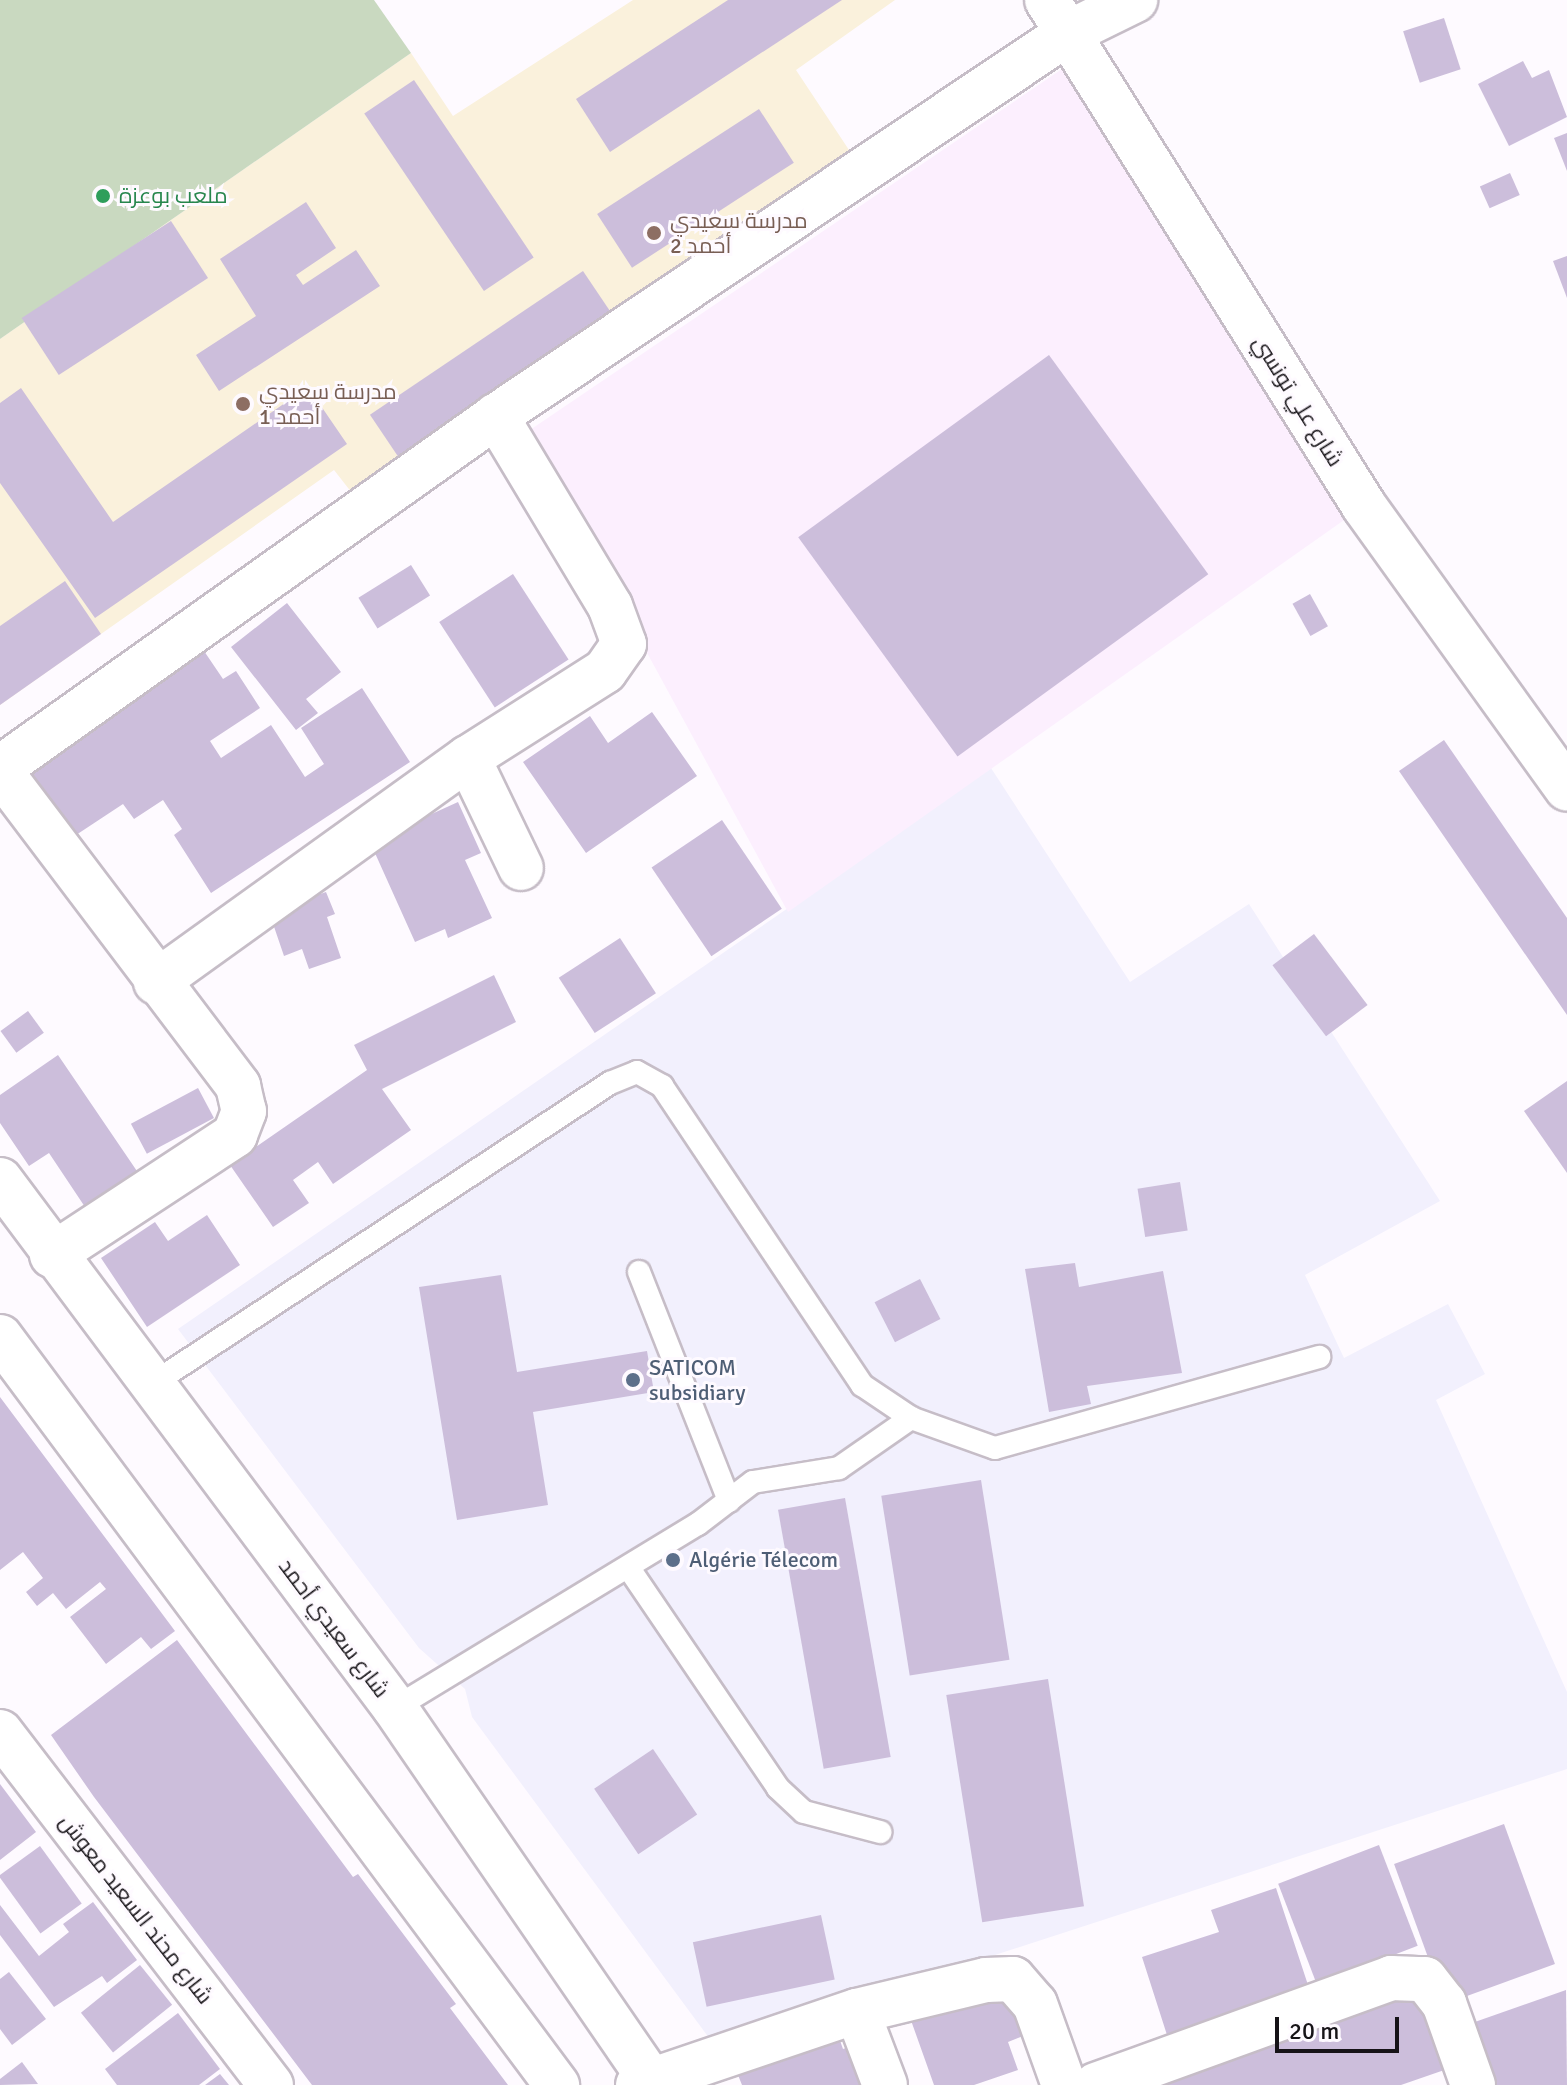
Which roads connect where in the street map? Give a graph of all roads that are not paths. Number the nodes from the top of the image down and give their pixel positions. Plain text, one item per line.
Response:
1 (1135, 0) edge
2 (1057, 16) edge
3 (496, 416) junction
4 (468, 758) junction
5 (0, 770) edge
6 (1567, 789) edge
7 (521, 868) dead end
8 (156, 982) junction
9 (0, 1180) edge
10 (52, 1255) junction
11 (639, 1272) dead end
12 (0, 1337) edge
13 (1319, 1357) dead end
14 (149, 1386) junction
15 (911, 1418) junction
16 (729, 1501) junction
17 (628, 1567) junction
18 (395, 1708) junction
19 (0, 1732) edge
20 (880, 1832) dead end
21 (857, 2011) junction
22 (648, 2083) edge
23 (271, 2085) edge
24 (557, 2085) edge
25 (885, 2085) edge
26 (1064, 2085) edge
27 (1096, 2085) edge
28 (1473, 2085) edge

1 - 2 street
2 - 3 street
2 - 6 street, شارع علي تونسي
3 - 4 street
3 - 5 street
4 - 7 street
4 - 8 street
5 - 8 street
8 - 10 street
9 - 10 street, شارع سعيدي أحمد
10 - 14 street, شارع سعيدي أحمد
11 - 16 lane
12 - 24 street
13 - 15 lane
14 - 15 lane
14 - 18 street, شارع سعيدي أحمد
15 - 16 lane
16 - 17 lane
17 - 18 lane
17 - 20 lane
18 - 22 street, شارع سعيدي أحمد
19 - 23 street, شارع محند السعيد معوش
21 - 22 street
21 - 25 street
21 - 26 street
27 - 28 street

